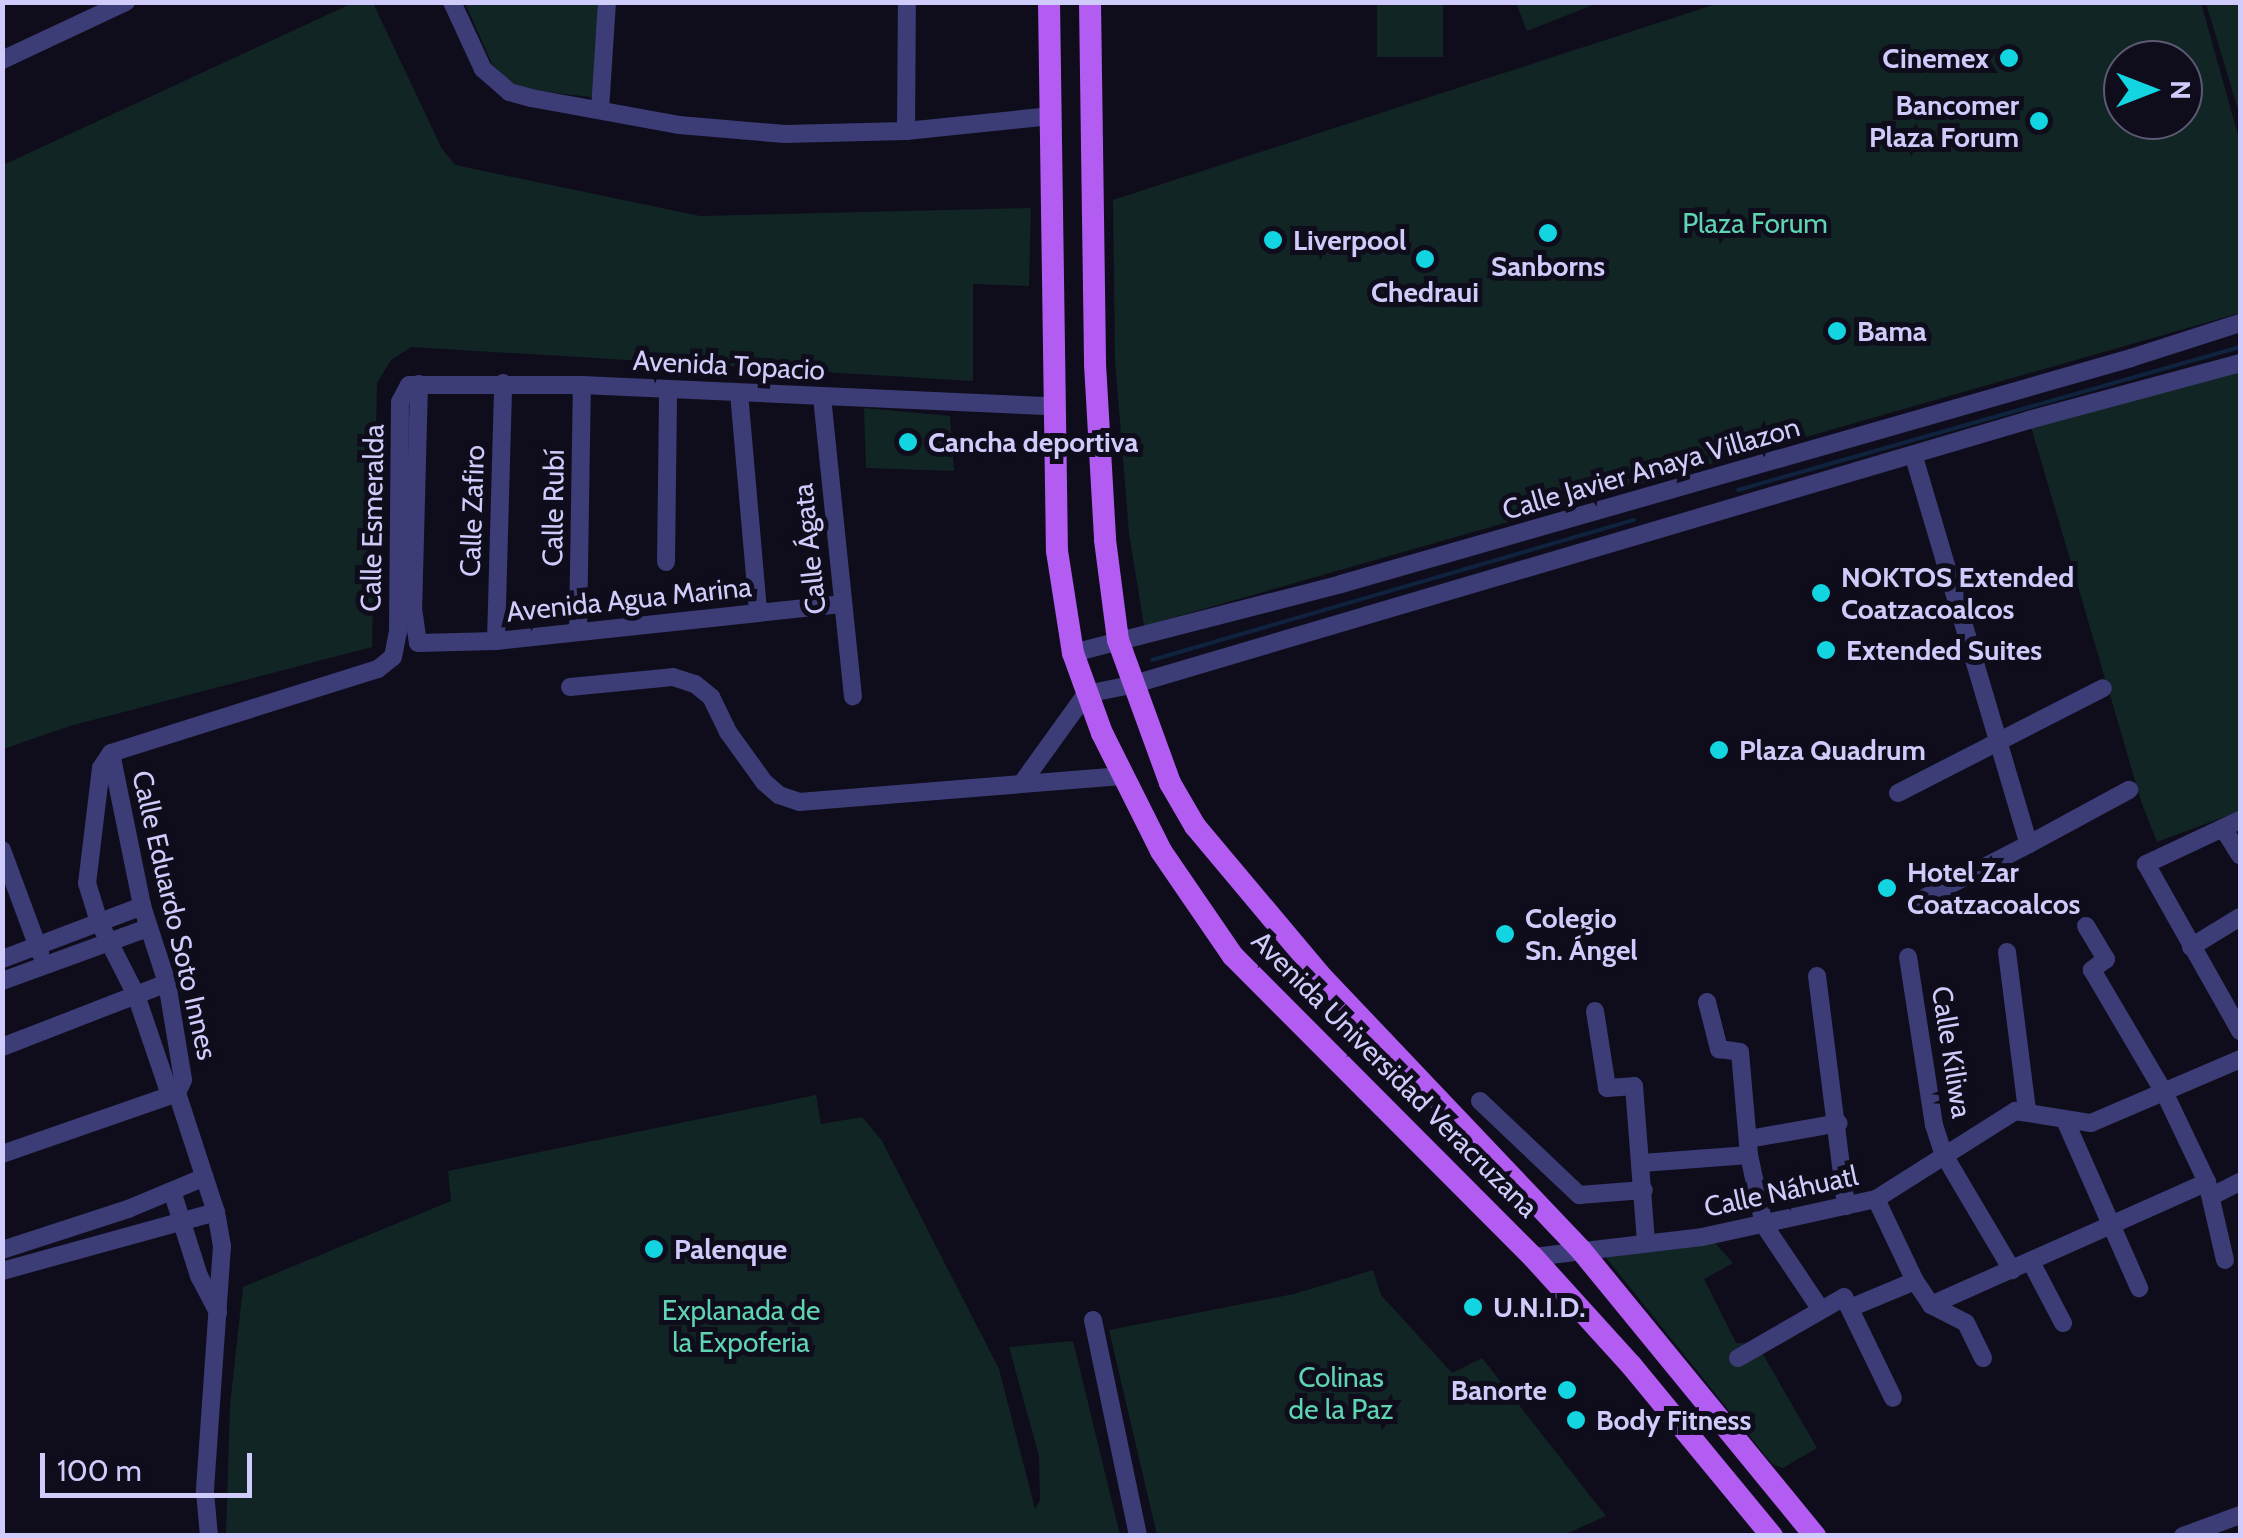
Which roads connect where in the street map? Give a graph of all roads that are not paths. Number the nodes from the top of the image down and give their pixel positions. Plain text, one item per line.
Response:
1 (126, 2) edge
2 (452, 2) edge
3 (606, 2) edge
4 (907, 2) edge
5 (1049, 2) edge
6 (1090, 2) edge
7 (2, 60) edge
8 (600, 110) junction
9 (1051, 116) junction
10 (906, 130) junction
11 (2240, 322) edge
12 (2240, 362) edge
13 (503, 383) junction
14 (582, 385) junction
15 (412, 386) junction
16 (668, 389) junction
17 (738, 393) junction
18 (822, 397) junction
19 (1051, 406) junction
20 (1914, 457) junction
21 (1721, 477) junction
22 (1647, 498) junction
23 (1732, 510) junction
24 (1659, 531) junction
25 (666, 562) dead end
26 (841, 604) junction
27 (758, 612) junction
28 (578, 632) junction
29 (1118, 640) junction
30 (496, 641) junction
31 (1072, 653) junction
32 (1131, 685) junction
33 (570, 687) dead end
34 (2102, 688) dead end
35 (1086, 694) junction
36 (853, 696) dead end
37 (2000, 744) junction
38 (111, 753) junction
39 (1122, 776) junction
40 (1022, 782) junction
41 (2129, 790) dead end
42 (1898, 792) dead end
43 (2240, 820) edge
44 (2222, 828) junction
45 (2029, 844) junction
46 (2, 850) edge
47 (2240, 856) edge
48 (1922, 899) dead end
49 (142, 906) junction
50 (2240, 917) edge
51 (100, 922) junction
52 (2086, 926) dead end
53 (148, 928) junction
54 (109, 943) junction
55 (37, 946) junction
56 (2192, 947) junction
57 (2007, 952) dead end
58 (1908, 958) dead end
59 (2, 959) edge
60 (44, 966) junction
61 (1817, 976) dead end
62 (2, 981) edge
63 (166, 983) junction
64 (136, 995) junction
65 (1708, 1002) dead end
66 (1595, 1010) dead end
67 (2239, 1025) edge
68 (2, 1048) edge
69 (2240, 1059) edge
70 (177, 1093) junction
71 (2165, 1094) junction
72 (1480, 1101) dead end
73 (2026, 1110) junction
74 (2065, 1120) junction
75 (1839, 1123) junction
76 (1749, 1147) junction
77 (2, 1154) edge
78 (1944, 1155) junction
79 (1642, 1163) junction
80 (205, 1177) junction
81 (2240, 1182) edge
82 (2210, 1189) junction
83 (1644, 1190) junction
84 (172, 1192) junction
85 (1876, 1199) junction
86 (1846, 1206) junction
87 (216, 1212) junction
88 (183, 1221) junction
89 (2112, 1224) junction
90 (1764, 1226) junction
91 (1646, 1242) junction
92 (2, 1250) edge
93 (1581, 1250) junction
94 (1533, 1257) junction
95 (2225, 1260) dead end
96 (2030, 1262) junction
97 (2012, 1270) junction
98 (2, 1272) edge
99 (1915, 1281) junction
100 (2138, 1288) dead end
101 (1932, 1305) junction
102 (1820, 1307) junction
103 (1850, 1308) junction
104 (218, 1312) junction
105 (1093, 1320) dead end
106 (2063, 1324) dead end
107 (1738, 1358) dead end
108 (1984, 1358) dead end
109 (1893, 1398) dead end
110 (1670, 1412) junction
111 (1738, 1446) junction
112 (2240, 1516) edge
113 (209, 1536) edge
114 (1138, 1536) edge
115 (1772, 1536) edge
116 (1814, 1536) edge
117 (2182, 1536) edge

1 - 7 street
2 - 8 street
3 - 8 street
4 - 10 street
5 - 9 main road, Avenida Universidad Veracruzana
6 - 29 main road, Avenida Universidad Veracruzana
8 - 10 street
9 - 10 street
9 - 19 main road, Avenida Universidad Veracruzana
11 - 21 street, Calle Javier Anaya Villazon
12 - 20 street
13 - 14 street, Avenida Topacio
13 - 15 street, Avenida Topacio
13 - 30 street, Calle Zafiro
14 - 16 street, Avenida Topacio
14 - 28 street, Calle Rubí
15 - 30 street, Avenida Agua Marina
15 - 38 street, Calle Esmeralda
16 - 17 street, Avenida Topacio
16 - 25 street
17 - 18 street, Avenida Topacio
17 - 27 street
18 - 19 street, Avenida Topacio
18 - 26 street, Calle Ágata
19 - 31 main road, Avenida Universidad Veracruzana
20 - 23 street
20 - 37 street
21 - 22 street, Calle Javier Anaya Villazon
21 - 23 street
22 - 24 street
22 - 29 street, Calle Javier Anaya Villazon
23 - 24 street
24 - 32 street
26 - 27 street, Avenida Agua Marina
26 - 36 street, Calle Ágata
27 - 28 street, Avenida Agua Marina
28 - 30 street, Avenida Agua Marina
29 - 31 street, Calle Javier Anaya Villazon
29 - 32 main road, Avenida Universidad Veracruzana
31 - 35 main road, Avenida Universidad Veracruzana
32 - 35 street
32 - 93 main road, Avenida Universidad Veracruzana
33 - 40 street
34 - 37 street
35 - 39 main road, Avenida Universidad Veracruzana
35 - 40 street
37 - 42 street
37 - 45 street
38 - 49 street, Calle Eduardo Soto Innes
38 - 51 street, Calle Eduardo Soto Innes
39 - 40 street
39 - 94 main road, Avenida Universidad Veracruzana
41 - 45 street
43 - 44 street
44 - 47 street
44 - 56 street
45 - 48 street
46 - 55 street
49 - 51 street
49 - 53 street, Calle Eduardo Soto Innes
50 - 56 street
51 - 54 street, Calle Eduardo Soto Innes
51 - 55 street
52 - 71 street
53 - 54 street
53 - 63 street, Calle Eduardo Soto Innes
54 - 60 street
54 - 64 street, Calle Eduardo Soto Innes
55 - 59 street
55 - 60 street
56 - 67 street
57 - 73 street
58 - 78 street, Calle Kiliwa
60 - 62 street
61 - 75 street
63 - 64 street
63 - 70 street, Calle Eduardo Soto Innes
64 - 68 street
64 - 70 street, Calle Eduardo Soto Innes
65 - 76 street
66 - 79 street
69 - 71 street
70 - 77 street
70 - 80 street, Calle Eduardo Soto Innes
71 - 74 street
71 - 82 street
72 - 83 street
73 - 74 street
73 - 78 street, Calle Náhuatl
74 - 89 street
75 - 76 street
75 - 86 street
76 - 79 street
76 - 90 street
78 - 85 street, Calle Náhuatl
78 - 97 street, Calle Kiliwa
79 - 83 street
80 - 84 street
80 - 87 street, Calle Eduardo Soto Innes
81 - 82 street
82 - 89 street
82 - 95 street
83 - 91 street
84 - 88 street
84 - 92 street
85 - 86 street, Calle Náhuatl
85 - 99 street
86 - 90 street, Calle Náhuatl
87 - 88 street
87 - 104 street, Calle Eduardo Soto Innes
88 - 98 street
88 - 104 street
89 - 96 street
89 - 100 street
90 - 91 street, Calle Náhuatl
90 - 102 street
91 - 93 street, Calle Náhuatl
93 - 94 street, Calle Náhuatl
93 - 111 main road, Avenida Universidad Veracruzana
94 - 110 main road, Avenida Universidad Veracruzana
96 - 97 street
96 - 106 street
97 - 101 street
99 - 101 street
99 - 103 street
101 - 108 street
102 - 103 street
102 - 107 street
103 - 109 street
104 - 113 street, Calle Eduardo Soto Innes
105 - 114 street
110 - 111 main road
110 - 115 main road, Avenida Universidad Veracruzana
111 - 116 main road, Avenida Universidad Veracruzana
112 - 117 street

